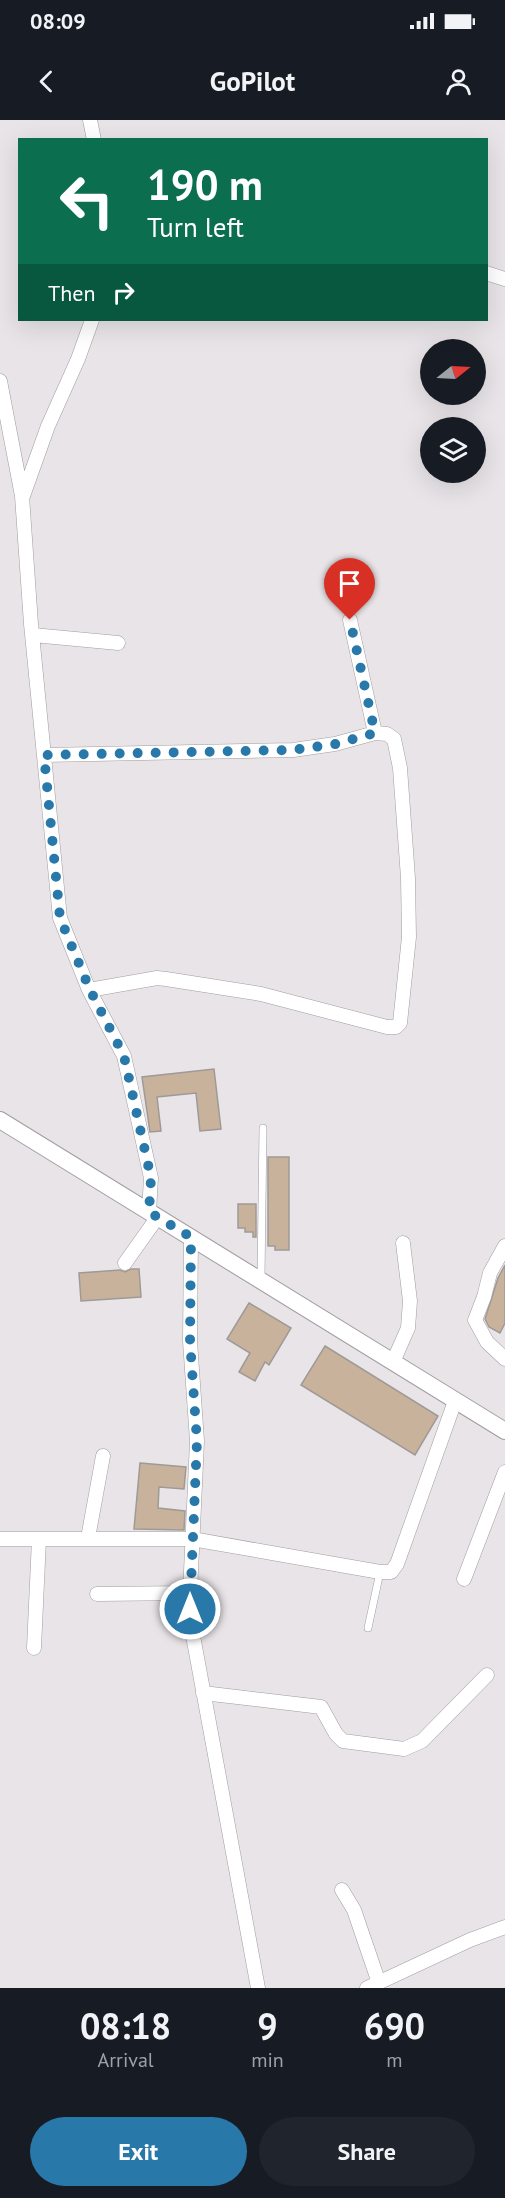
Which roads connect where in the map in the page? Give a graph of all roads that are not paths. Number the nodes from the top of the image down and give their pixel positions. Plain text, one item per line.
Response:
1 (90, 120) edge
2 (94, 138) edge
3 (488, 274) edge
4 (505, 279) edge
5 (92, 321) edge
6 (0, 381) edge
7 (5, 428) edge
8 (22, 496) junction
9 (350, 620) dead end
10 (33, 635) junction
11 (118, 642) dead end
12 (375, 733) junction
13 (44, 755) junction
14 (90, 990) junction
15 (0, 1120) edge
16 (263, 1128) dead end
17 (153, 1215) junction
18 (191, 1237) junction
19 (403, 1244) dead end
20 (505, 1246) edge
21 (125, 1263) dead end
22 (261, 1280) junction
23 (503, 1354) edge
24 (393, 1362) junction
25 (455, 1401) junction
26 (505, 1430) edge
27 (103, 1456) dead end
28 (505, 1472) edge
29 (88, 1538) junction
30 (0, 1539) edge
31 (39, 1539) junction
32 (192, 1539) junction
33 (380, 1572) junction
34 (464, 1579) dead end
35 (190, 1593) junction
36 (97, 1594) dead end
37 (368, 1628) dead end
38 (33, 1648) dead end
39 (487, 1675) dead end
40 (203, 1693) junction
41 (342, 1890) dead end
42 (505, 1927) edge
43 (373, 1986) edge
44 (258, 1988) edge

1 - 2 street
3 - 4 street
5 - 8 street
6 - 7 street
7 - 8 street
8 - 10 street
9 - 12 street
10 - 11 street
10 - 13 street
12 - 13 street
12 - 14 street
13 - 14 street
14 - 17 street
15 - 17 street
16 - 22 lane
17 - 18 street
17 - 21 street
18 - 22 street
18 - 32 street
19 - 24 street
20 - 23 street
22 - 24 street
24 - 25 street
25 - 26 street
25 - 33 street
27 - 29 street
28 - 34 street
29 - 31 street
29 - 32 street
30 - 31 street
31 - 38 street
32 - 33 street
32 - 35 street
33 - 37 lane
35 - 36 street
35 - 40 street
39 - 40 street
40 - 44 street
41 - 43 street
42 - 43 street

